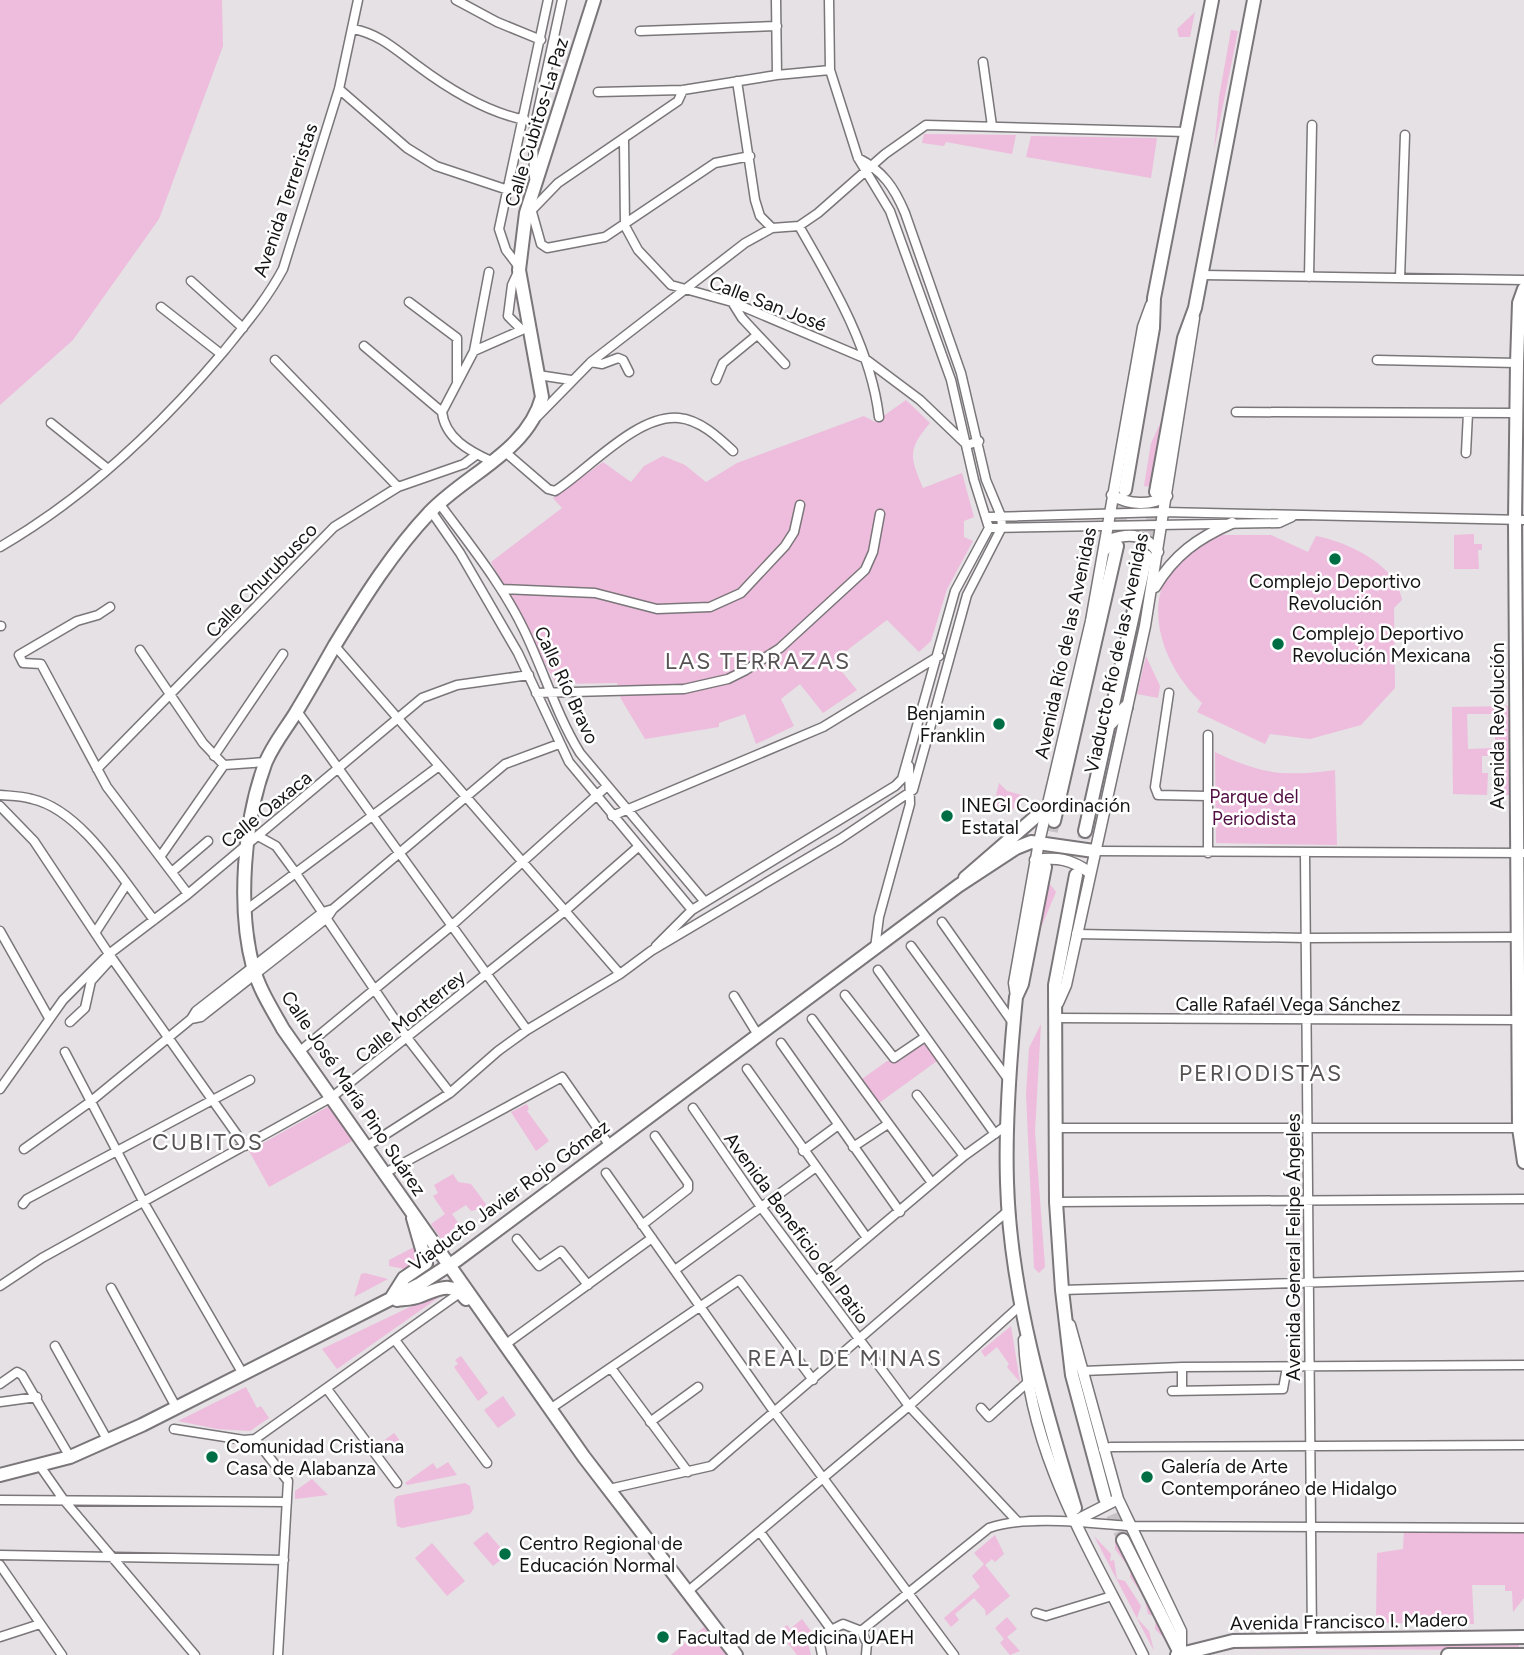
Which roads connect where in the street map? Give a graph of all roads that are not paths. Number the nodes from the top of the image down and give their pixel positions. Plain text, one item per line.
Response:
1 (358, 0) edge
2 (456, 0) edge
3 (548, 0) edge
4 (562, 0) edge
5 (594, 0) edge
6 (776, 0) edge
7 (829, 0) edge
8 (1212, 0) edge
9 (1254, 0) edge
10 (777, 26) junction
11 (353, 29) junction
12 (640, 31) dead end
13 (541, 40) junction
14 (983, 62) dead end
15 (830, 70) junction
16 (777, 75) junction
17 (737, 81) junction
18 (339, 89) junction
19 (683, 90) junction
20 (598, 92) dead end
21 (525, 120) junction
22 (1312, 125) dead end
23 (992, 126) junction
24 (1187, 132) junction
25 (1405, 135) dead end
26 (624, 140) junction
27 (750, 156) junction
28 (869, 170) junction
29 (535, 183) junction
30 (508, 190) junction
31 (529, 213) junction
32 (625, 226) junction
33 (799, 226) junction
34 (772, 228) junction
35 (519, 268) junction
36 (489, 272) dead end
37 (1201, 275) junction
38 (1310, 277) junction
39 (1400, 278) junction
40 (1524, 279) edge
41 (191, 281) dead end
42 (1524, 289) edge
43 (685, 290) junction
44 (409, 302) dead end
45 (732, 302) junction
46 (161, 307) dead end
47 (243, 328) junction
48 (526, 328) junction
49 (757, 335) junction
50 (364, 346) dead end
51 (474, 351) junction
52 (221, 354) junction
53 (864, 358) junction
54 (275, 360) dead end
55 (1377, 360) dead end
56 (591, 362) junction
57 (1517, 363) junction
58 (785, 364) dead end
59 (629, 372) dead end
60 (538, 375) junction
61 (571, 380) junction
62 (716, 380) dead end
63 (457, 382) junction
64 (442, 412) junction
65 (1236, 412) dead end
66 (1468, 413) junction
67 (1516, 413) junction
68 (537, 417) junction
69 (879, 417) dead end
70 (51, 424) dead end
71 (979, 441) junction
72 (967, 445) junction
73 (504, 451) junction
74 (733, 451) dead end
75 (1466, 453) dead end
76 (476, 455) junction
77 (491, 461) junction
78 (108, 469) junction
79 (398, 487) junction
80 (1119, 492) junction
81 (1161, 494) junction
82 (800, 505) dead end
83 (435, 507) junction
84 (1110, 512) junction
85 (1164, 512) junction
86 (880, 514) dead end
87 (1001, 516) junction
88 (988, 517) junction
89 (1292, 517) junction
90 (1520, 520) edge
91 (1232, 523) junction
92 (1162, 524) junction
93 (1108, 525) junction
94 (1002, 527) junction
95 (989, 528) junction
96 (0, 547) edge
97 (1110, 549) junction
98 (1152, 554) junction
99 (501, 589) junction
100 (1151, 593) junction
101 (110, 607) dead end
102 (335, 646) junction
103 (953, 647) junction
104 (140, 650) dead end
105 (283, 654) dead end
106 (939, 656) junction
107 (1089, 673) junction
108 (529, 675) junction
109 (1119, 683) junction
110 (550, 692) junction
111 (536, 693) junction
112 (1169, 693) dead end
113 (170, 697) junction
114 (1073, 699) junction
115 (1127, 703) junction
116 (297, 711) junction
117 (399, 718) junction
118 (1077, 724) junction
119 (1110, 724) junction
120 (1208, 735) dead end
121 (559, 744) junction
122 (214, 756) junction
123 (909, 760) junction
124 (266, 762) junction
125 (224, 765) junction
126 (439, 766) junction
127 (97, 769) junction
128 (341, 769) junction
129 (606, 787) junction
130 (0, 795) edge
131 (910, 795) junction
132 (595, 796) junction
133 (1208, 796) junction
134 (466, 797) junction
135 (0, 806) edge
136 (1047, 807) junction
137 (625, 808) junction
138 (372, 814) junction
139 (612, 816) junction
140 (1055, 821) tunnel mouth
141 (1085, 831) tunnel mouth
142 (253, 839) junction
143 (208, 841) dead end
144 (1039, 842) junction
145 (638, 847) junction
146 (399, 851) junction
147 (1094, 851) junction
148 (1208, 853) junction
149 (1520, 853) edge
150 (1305, 854) junction
151 (160, 857) junction
152 (521, 862) junction
153 (1040, 864) junction
154 (173, 871) junction
155 (295, 872) junction
156 (1083, 873) junction
157 (127, 885) junction
158 (958, 886) junction
159 (188, 894) junction
160 (705, 902) junction
161 (246, 910) junction
162 (566, 910) junction
163 (692, 910) junction
164 (325, 915) junction
165 (154, 920) junction
166 (942, 922) dead end
167 (450, 927) junction
168 (0, 931) edge
169 (95, 933) junction
170 (1076, 934) junction
171 (1518, 937) junction
172 (1307, 938) junction
173 (911, 946) dead end
174 (875, 948) junction
175 (651, 951) junction
176 (111, 956) junction
177 (878, 970) dead end
178 (255, 971) junction
179 (620, 974) junction
180 (486, 975) junction
181 (376, 989) junction
182 (845, 995) dead end
183 (734, 996) dead end
184 (1058, 1003) junction
185 (49, 1018) junction
186 (1057, 1018) junction
187 (812, 1020) dead end
188 (1521, 1020) edge
189 (70, 1021) dead end
190 (1308, 1021) junction
191 (1014, 1024) junction
192 (527, 1030) junction
193 (169, 1035) junction
194 (758, 1035) junction
195 (925, 1037) junction
196 (408, 1039) junction
197 (781, 1043) dead end
198 (300, 1051) junction
199 (65, 1052) dead end
200 (747, 1069) dead end
201 (250, 1080) dead end
202 (1010, 1082) junction
203 (0, 1089) edge
204 (450, 1093) junction
205 (917, 1095) dead end
206 (332, 1097) junction
207 (215, 1100) junction
208 (90, 1102) junction
209 (692, 1108) dead end
210 (888, 1124) junction
211 (1007, 1125) junction
212 (837, 1126) junction
213 (1054, 1128) junction
214 (1522, 1128) edge
215 (1307, 1129) junction
216 (995, 1134) junction
217 (655, 1136) dead end
218 (246, 1146) junction
219 (610, 1146) junction
220 (366, 1147) junction
221 (853, 1147) junction
222 (24, 1149) dead end
223 (803, 1151) junction
224 (118, 1152) junction
225 (964, 1156) junction
226 (1524, 1163) edge
227 (816, 1167) junction
228 (385, 1173) junction
229 (606, 1173) dead end
230 (932, 1184) junction
231 (1524, 1199) edge
232 (1308, 1201) junction
233 (1056, 1202) junction
234 (144, 1203) junction
235 (23, 1204) dead end
236 (761, 1207) junction
237 (1009, 1210) junction
238 (412, 1212) junction
239 (900, 1212) junction
240 (642, 1225) junction
241 (652, 1238) junction
242 (867, 1238) junction
243 (517, 1239) dead end
244 (450, 1265) junction
245 (676, 1270) junction
246 (1524, 1276) edge
247 (816, 1281) junction
248 (1310, 1284) junction
249 (587, 1285) junction
250 (0, 1286) edge
251 (111, 1288) dead end
252 (463, 1290) junction
253 (1063, 1296) junction
254 (390, 1300) junction
255 (700, 1305) junction
256 (1022, 1310) junction
257 (395, 1340) junction
258 (859, 1341) junction
259 (506, 1344) junction
260 (55, 1346) dead end
261 (1524, 1366) edge
262 (1182, 1367) junction
263 (1287, 1367) junction
264 (611, 1368) junction
265 (1310, 1368) junction
266 (1083, 1371) junction
267 (243, 1374) junction
268 (813, 1380) junction
269 (1028, 1382) junction
270 (0, 1384) edge
271 (698, 1387) dead end
272 (327, 1389) junction
273 (37, 1396) junction
274 (0, 1402) edge
275 (909, 1406) junction
276 (176, 1407) junction
277 (981, 1408) dead end
278 (550, 1409) junction
279 (775, 1413) junction
280 (650, 1422) junction
281 (174, 1429) dead end
282 (256, 1439) junction
283 (108, 1441) junction
284 (1524, 1445) edge
285 (1310, 1446) junction
286 (1103, 1450) junction
287 (70, 1457) junction
288 (487, 1463) dead end
289 (40, 1466) junction
290 (688, 1472) junction
291 (0, 1475) edge
292 (825, 1477) junction
293 (397, 1483) dead end
294 (609, 1489) junction
295 (1112, 1498) junction
296 (63, 1499) junction
297 (0, 1500) edge
298 (287, 1502) junction
299 (1075, 1515) junction
300 (1017, 1521) junction
301 (1128, 1526) junction
302 (1311, 1527) junction
303 (1524, 1528) edge
304 (760, 1532) junction
305 (1123, 1540) tunnel mouth
306 (0, 1555) edge
307 (113, 1559) junction
308 (284, 1560) junction
309 (0, 1565) edge
310 (687, 1592) junction
311 (908, 1592) junction
312 (1112, 1596) junction
313 (1037, 1613) dead end
314 (40, 1624) junction
315 (830, 1628) junction
316 (861, 1631) junction
317 (0, 1637) edge
318 (1524, 1637) edge
319 (1312, 1640) junction
320 (62, 1655) edge
321 (195, 1655) edge
322 (278, 1655) edge
323 (736, 1655) edge
324 (822, 1655) edge
325 (866, 1655) edge
326 (954, 1655) edge
327 (1143, 1655) edge
328 (1180, 1655) edge
329 (1448, 1655) edge
330 (1524, 1655) edge

1 - 11 street, Avenida Terreristas
2 - 13 street
3 - 13 street
4 - 29 street
5 - 29 main road, Calle Cubitos-La Paz
6 - 10 street
7 - 15 street
8 - 24 main road
9 - 37 main road, Viaducto Río de las Avenidas
10 - 12 street
10 - 16 street
11 - 18 street, Avenida Terreristas
11 - 21 street
13 - 21 street
14 - 23 street
15 - 16 street
15 - 28 street
16 - 17 street
17 - 19 street
17 - 27 street
18 - 30 street
18 - 47 street, Avenida Terreristas
19 - 20 street
19 - 26 street
21 - 30 street
22 - 38 street
23 - 24 street
23 - 28 street
24 - 80 main road
25 - 39 street
26 - 31 street
26 - 32 street
27 - 32 street
27 - 34 street
28 - 33 street
28 - 71 street
28 - 72 street
29 - 31 main road, Calle Cubitos-La Paz
30 - 35 street
31 - 32 street
31 - 35 main road, Calle Cubitos-La Paz
32 - 43 street, Calle San José
33 - 34 street
33 - 53 street
34 - 43 street
35 - 48 main road, Calle Cubitos-La Paz
35 - 48 street
36 - 51 street
37 - 38 street
37 - 81 main road, Viaducto Río de las Avenidas
38 - 39 street
39 - 40 street
41 - 47 street
42 - 57 main road, Avenida Revolución
43 - 45 street, Calle San José
43 - 56 street
44 - 63 street
45 - 49 street
45 - 53 street, Calle San José
46 - 52 street
47 - 52 street, Avenida Terreristas
48 - 51 street
48 - 60 main road, Calle Cubitos-La Paz
49 - 58 street
49 - 62 street
50 - 64 street
51 - 63 street
52 - 78 street, Avenida Terreristas
53 - 69 street
53 - 72 street, Calle San José
54 - 79 street
55 - 57 street
56 - 59 street
56 - 61 street
57 - 67 main road, Avenida Revolución
60 - 61 street
60 - 68 main road, Calle Cubitos-La Paz
61 - 68 street
63 - 64 street
64 - 76 street
65 - 66 street
66 - 67 street
66 - 75 street
67 - 90 main road, Avenida Revolución
68 - 73 main road
70 - 78 street
71 - 72 street
71 - 87 street
72 - 88 street
73 - 74 street
73 - 77 main road, Calle José María Pino Suárez
76 - 77 street
76 - 79 street, Calle Churubusco
77 - 83 main road, Calle José María Pino Suárez
78 - 96 street, Avenida Terreristas
79 - 113 street, Calle Churubusco
80 - 81 street
80 - 84 street, Avenida Río de las Avenidas
81 - 85 street, Viaducto Río de las Avenidas
82 - 99 street
83 - 99 street, Calle Río Bravo
83 - 102 main road, Calle José María Pino Suárez
83 - 108 street, Calle Río Bravo
84 - 85 street
84 - 87 street
84 - 93 street, Avenida Río de las Avenidas
85 - 89 street
85 - 92 street, Viaducto Río de las Avenidas
86 - 110 street
87 - 88 street
87 - 94 street
88 - 95 street
89 - 90 street
89 - 91 street
90 - 149 main road, Avenida Revolución
91 - 92 street
91 - 100 street
92 - 93 street
92 - 98 street, Viaducto Río de las Avenidas
93 - 94 street
93 - 97 street, Avenida Río de las Avenidas
94 - 95 street
94 - 103 street
95 - 106 street
97 - 98 street
97 - 107 main road, Viaducto Río de las Avenidas
97 - 114 street, Avenida Río de las Avenidas
98 - 100 street, Viaducto Río de las Avenidas
98 - 109 main road, Viaducto Río de las Avenidas
99 - 110 street, Calle Río Bravo
100 - 115 street, Viaducto Río de las Avenidas
101 - 127 street
102 - 116 main road, Calle José María Pino Suárez
102 - 117 street
103 - 106 street
103 - 131 street
104 - 113 street
105 - 122 street
106 - 123 street
106 - 137 street
107 - 114 main road
107 - 118 main road, Viaducto Río de las Avenidas
108 - 111 street, Calle Río Bravo
108 - 117 street, Calle Oaxaca
109 - 115 main road
109 - 119 main road, Viaducto Río de las Avenidas
110 - 111 street
110 - 129 street, Calle Río Bravo
111 - 121 street, Calle Río Bravo
112 - 133 street
113 - 122 street
113 - 127 street, Calle Churubusco
114 - 118 main road
114 - 136 street, Avenida Río de las Avenidas
115 - 119 main road
115 - 147 street, Viaducto Río de las Avenidas
116 - 124 main road, Calle José María Pino Suárez
116 - 128 street
117 - 126 street
117 - 128 street, Calle Oaxaca
118 - 140 main road, Viaducto Río de las Avenidas
119 - 141 main road, Viaducto Río de las Avenidas
120 - 133 street
121 - 132 street, Calle Río Bravo
121 - 134 street
122 - 125 street
123 - 131 street
123 - 160 street
124 - 125 street
124 - 142 main road, Calle José María Pino Suárez
125 - 151 street
126 - 134 street
126 - 138 street
127 - 151 street
128 - 138 street
128 - 142 street, Calle Oaxaca
129 - 132 street
129 - 137 street, Calle Río Bravo
130 - 157 street
131 - 174 street
131 - 175 street
132 - 139 street, Calle Río Bravo
132 - 152 street
133 - 148 street
134 - 146 street
134 - 152 street
135 - 169 street
136 - 144 street, Avenida Río de las Avenidas
136 - 158 main road, Viaducto Javier Rojo Gómez
137 - 139 street
137 - 160 street, Calle Río Bravo
138 - 146 street
138 - 155 street
139 - 145 street, Calle Río Bravo
142 - 155 street
142 - 159 street, Calle Oaxaca
142 - 161 main road, Calle José María Pino Suárez
143 - 154 street
144 - 147 main road
144 - 153 street, Avenida Río de las Avenidas
144 - 158 main road, Viaducto Javier Rojo Gómez
145 - 162 street, Calle Monterrey
145 - 163 street, Calle Río Bravo
146 - 164 street
146 - 167 street
147 - 148 street
147 - 156 street, Viaducto Río de las Avenidas
148 - 150 street
149 - 150 street
149 - 171 main road, Avenida Revolución
150 - 172 street, Avenida General Felipe Ángeles
151 - 154 street
152 - 162 street
152 - 167 street
153 - 156 street
153 - 191 main road
154 - 159 street
155 - 161 street
155 - 164 street
156 - 170 street, Viaducto Río de las Avenidas
156 - 184 main road, Viaducto Río de las Avenidas
157 - 165 street
157 - 169 street
158 - 174 main road, Viaducto Javier Rojo Gómez
159 - 165 street, Calle Oaxaca
160 - 163 street
161 - 178 main road, Calle José María Pino Suárez
162 - 179 street
162 - 180 street, Calle Monterrey
163 - 175 street
164 - 178 street
164 - 181 street
165 - 176 street, Calle Oaxaca
166 - 191 street
167 - 180 street
167 - 181 street
168 - 185 street
169 - 176 street
170 - 172 street
170 - 184 street, Viaducto Río de las Avenidas
171 - 172 street
171 - 188 main road, Avenida Revolución
172 - 190 street, Avenida General Felipe Ángeles
173 - 202 street
174 - 194 main road, Viaducto Javier Rojo Gómez
175 - 179 street
176 - 185 street, Calle Oaxaca
176 - 189 street
176 - 193 street
177 - 195 street
178 - 193 street
178 - 198 main road, Calle José María Pino Suárez
179 - 192 street
180 - 192 street
180 - 196 street, Calle Monterrey
181 - 196 street
181 - 198 street
182 - 195 street
183 - 194 street
184 - 186 main road, Viaducto Río de las Avenidas
185 - 203 street, Calle Oaxaca
186 - 190 street, Calle Rafaél Vega Sánchez
186 - 213 main road, Viaducto Río de las Avenidas
187 - 210 street
188 - 190 street, Calle Rafaél Vega Sánchez
188 - 214 main road, Avenida Revolución
190 - 215 street, Avenida General Felipe Ángeles
191 - 202 main road
192 - 204 street
193 - 207 street
193 - 208 street
194 - 219 main road, Viaducto Javier Rojo Gómez
195 - 216 street
196 - 204 street
196 - 206 street, Calle Monterrey
197 - 212 street
198 - 206 main road, Calle José María Pino Suárez
199 - 208 street
200 - 223 street
201 - 207 street
202 - 211 main road
204 - 220 street
205 - 225 street
206 - 218 street, Calle Monterrey
206 - 220 main road, Calle José María Pino Suárez
207 - 218 street
207 - 224 street
208 - 222 street
208 - 224 street
209 - 236 street, Avenida Beneficio del Patio
210 - 221 street
210 - 230 street
211 - 216 street
211 - 237 main road
212 - 221 street
212 - 223 street
213 - 215 street
213 - 233 main road, Viaducto Río de las Avenidas
214 - 215 street
214 - 226 main road, Avenida Revolución
215 - 232 street, Avenida General Felipe Ángeles
216 - 225 street
217 - 240 street
218 - 234 street, Calle Monterrey
219 - 228 street
219 - 244 main road, Viaducto Javier Rojo Gómez
220 - 228 main road, Calle José María Pino Suárez
221 - 239 street
223 - 227 street
224 - 234 street
224 - 235 street
225 - 230 street
227 - 236 street
227 - 242 street
228 - 238 main road, Calle José María Pino Suárez
229 - 240 street
230 - 239 street
231 - 232 street
232 - 233 street
232 - 248 street, Avenida General Felipe Ángeles
233 - 253 main road, Viaducto Río de las Avenidas
234 - 250 street, Calle Monterrey
234 - 267 street
236 - 245 street
236 - 247 street, Avenida Beneficio del Patio
237 - 256 main road
237 - 258 street
238 - 244 main road, Calle José María Pino Suárez
238 - 254 main road
239 - 242 street
240 - 241 street
241 - 245 street
241 - 249 street
242 - 247 street
243 - 249 street
244 - 252 main road, Calle José María Pino Suárez
244 - 254 main road, Viaducto Javier Rojo Gómez
245 - 255 street
246 - 248 street
247 - 258 street, Avenida Beneficio del Patio
248 - 253 street
248 - 265 street, Avenida General Felipe Ángeles
249 - 259 street
251 - 276 street
252 - 254 main road
252 - 257 street
252 - 259 main road, Calle José María Pino Suárez
253 - 266 street, Viaducto Río de las Avenidas
253 - 295 main road, Viaducto Río de las Avenidas
254 - 267 main road, Viaducto Javier Rojo Gómez
255 - 264 street
255 - 268 street
255 - 279 street
256 - 269 street
256 - 275 street
256 - 299 main road
257 - 272 street
257 - 288 street
258 - 268 street
258 - 275 street, Avenida Beneficio del Patio
259 - 278 main road
260 - 283 street
261 - 265 street
262 - 263 street
262 - 263 street
262 - 266 street
263 - 265 street
264 - 278 street
264 - 280 street
265 - 285 street, Avenida General Felipe Ángeles
266 - 286 street, Viaducto Río de las Avenidas
267 - 276 main road, Viaducto Javier Rojo Gómez
268 - 279 street
269 - 277 street
269 - 299 street
270 - 273 street
271 - 280 street
272 - 282 street
272 - 293 street
273 - 274 street
273 - 287 street
275 - 292 street
275 - 300 street, Avenida Beneficio del Patio
276 - 283 main road, Viaducto Javier Rojo Gómez
278 - 294 main road
279 - 290 street
279 - 292 street
280 - 290 street
281 - 282 street
282 - 298 street
283 - 287 main road, Viaducto Javier Rojo Gómez
284 - 285 street
285 - 286 street
285 - 302 street, Avenida General Felipe Ángeles
286 - 295 street, Viaducto Río de las Avenidas
287 - 289 main road, Viaducto Javier Rojo Gómez
289 - 291 main road, Viaducto Javier Rojo Gómez
289 - 296 street
290 - 294 street
292 - 304 street
292 - 311 street
294 - 310 main road
295 - 299 street
295 - 301 street, Viaducto Río de las Avenidas
296 - 297 street
296 - 298 street
296 - 307 street
298 - 308 street
299 - 300 street
299 - 301 street
299 - 312 street
300 - 311 street
301 - 302 street
301 - 328 street, Viaducto Río de las Avenidas
302 - 303 street
302 - 319 street, Avenida General Felipe Ángeles
304 - 310 street
304 - 315 street
305 - 328 main road
306 - 307 street
307 - 308 street
307 - 321 street
308 - 322 street
309 - 314 street
310 - 323 main road
311 - 316 street
311 - 326 street
312 - 313 street
312 - 327 street
314 - 317 street
314 - 320 street
315 - 316 street
315 - 324 street
316 - 325 street
318 - 319 main road, Avenida Francisco I. Madero
319 - 328 main road, Avenida Francisco I. Madero
329 - 330 main road, Avenida Francisco I. Madero

